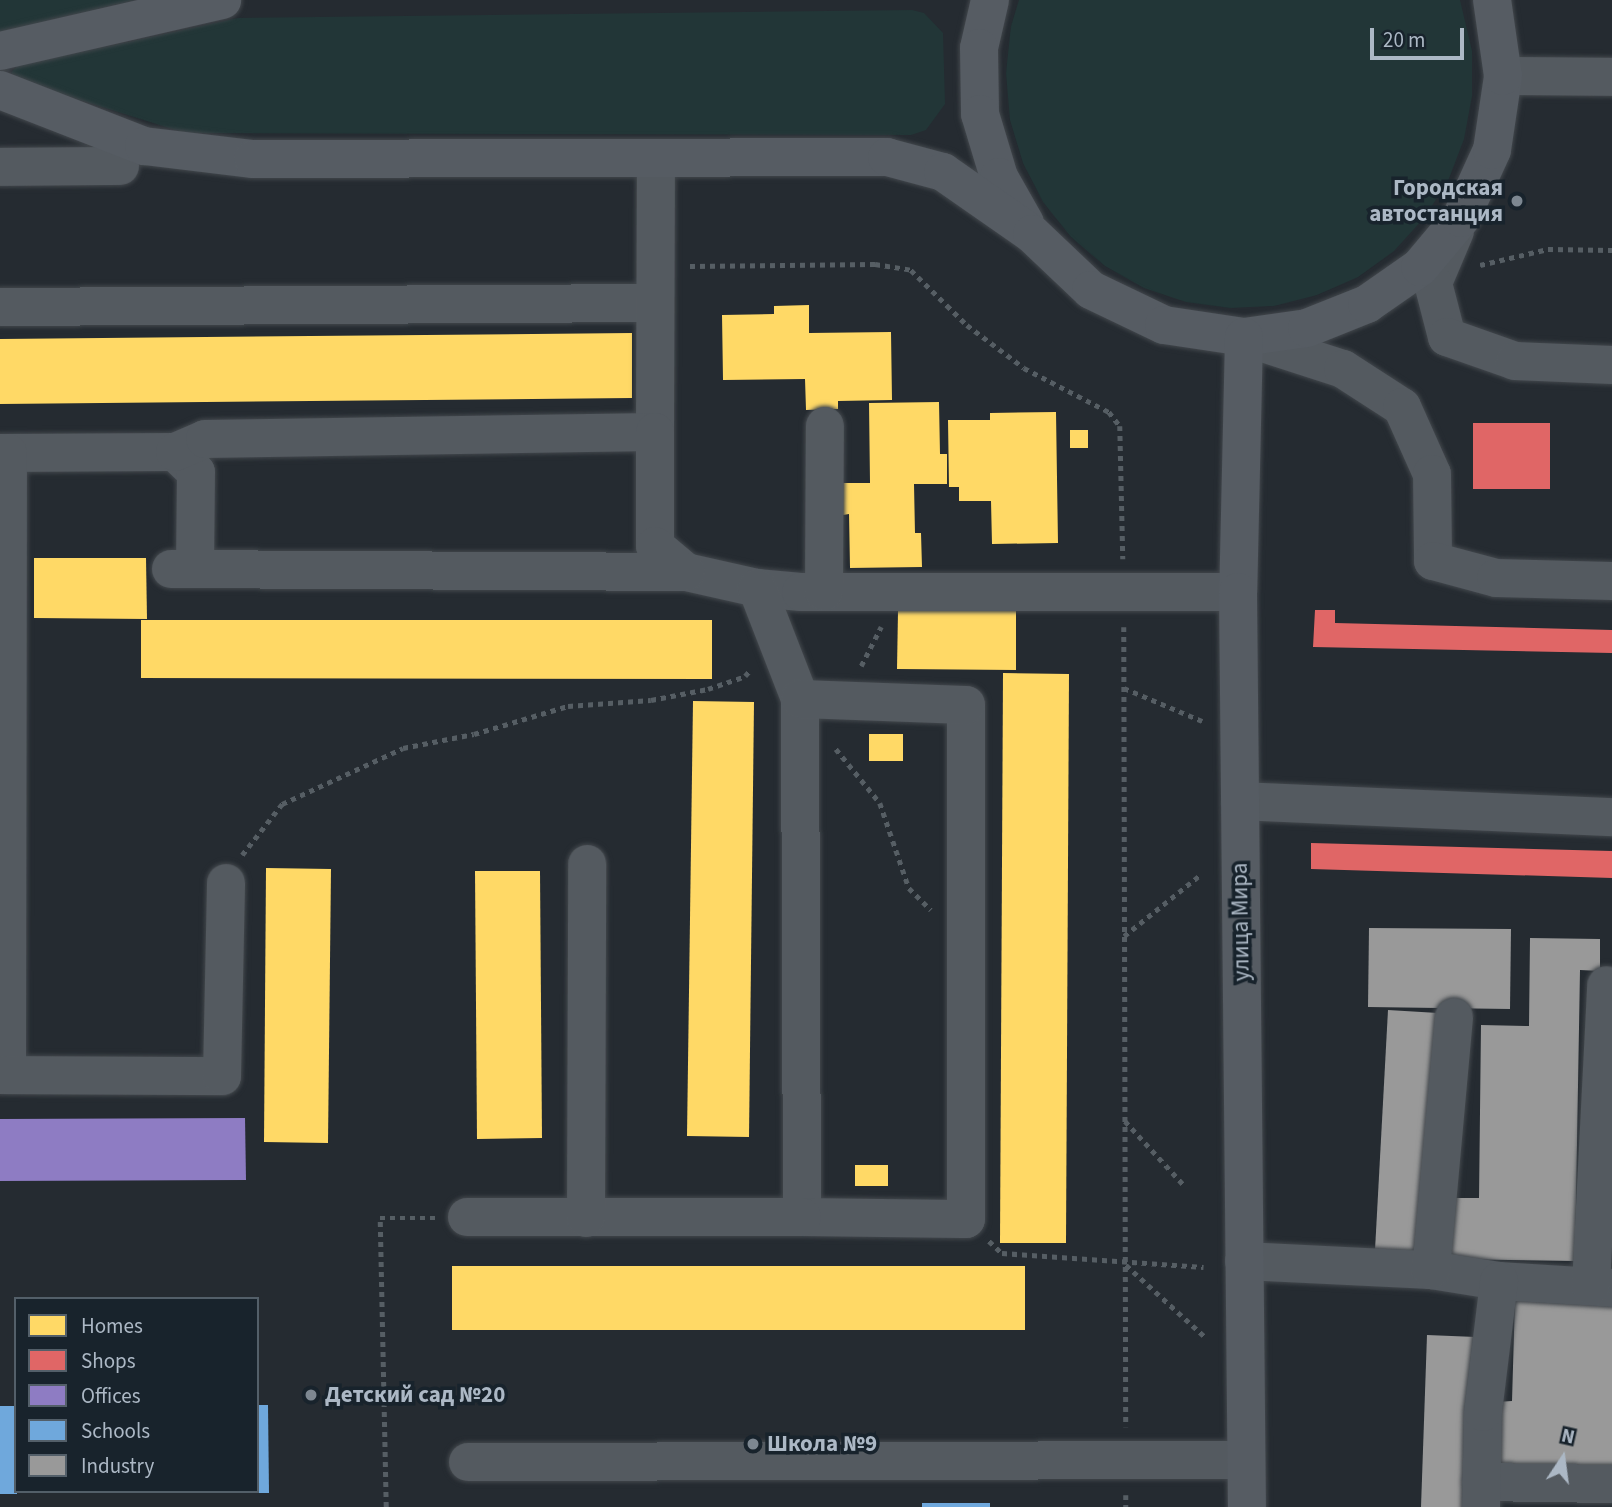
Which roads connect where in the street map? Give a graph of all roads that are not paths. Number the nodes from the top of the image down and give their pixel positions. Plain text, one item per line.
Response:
1 (222, 0) edge
2 (989, 0) edge
3 (1492, 0) edge
4 (0, 51) edge
5 (1503, 76) junction
6 (1612, 78) edge
7 (0, 90) edge
8 (656, 160) junction
9 (120, 166) dead end
10 (0, 167) edge
11 (1461, 218) junction
12 (1032, 234) junction
13 (655, 303) junction
14 (0, 307) edge
15 (1244, 337) junction
16 (1612, 365) edge
17 (825, 426) dead end
18 (654, 432) junction
19 (175, 452) junction
20 (4, 453) edge
21 (686, 572) junction
22 (1612, 581) edge
23 (757, 589) junction
24 (824, 592) junction
25 (1238, 592) junction
26 (800, 699) junction
27 (1240, 801) junction
28 (1612, 817) edge
29 (587, 864) dead end
30 (226, 883) road end
31 (1606, 985) dead end
32 (1454, 1017) dead end
33 (4, 1075) edge
34 (467, 1217) road end
35 (802, 1217) junction
36 (586, 1218) junction
37 (1244, 1261) junction
38 (1431, 1270) junction
39 (1499, 1281) junction
40 (1601, 1287) edge
41 (1246, 1460) junction
42 (468, 1462) dead end
43 (1606, 1492) edge
44 (1481, 1494) edge
45 (1247, 1507) edge

1 - 4 main road
2 - 12 main road
3 - 5 main road
5 - 6 street
5 - 11 main road
7 - 8 main road
8 - 12 main road
8 - 13 street
9 - 10 street
11 - 15 main road
11 - 16 street
12 - 15 main road
13 - 14 street
13 - 18 street
15 - 22 street
15 - 25 main road, улица Мира
17 - 24 street
18 - 19 street
18 - 21 street
19 - 20 street
19 - 21 street
20 - 33 street
21 - 23 street
23 - 24 street
23 - 26 street
24 - 25 street
25 - 27 main road, улица Мира
26 - 35 street
26 - 35 street
27 - 28 street
27 - 37 main road, улица Мира
29 - 36 street
30 - 33 street
31 - 40 street
32 - 38 street
34 - 36 street
35 - 36 street
37 - 38 street
37 - 41 main road, улица Мира
38 - 39 street
39 - 40 street
39 - 44 street
41 - 42 street
41 - 45 main road, улица Мира
43 - 44 street

